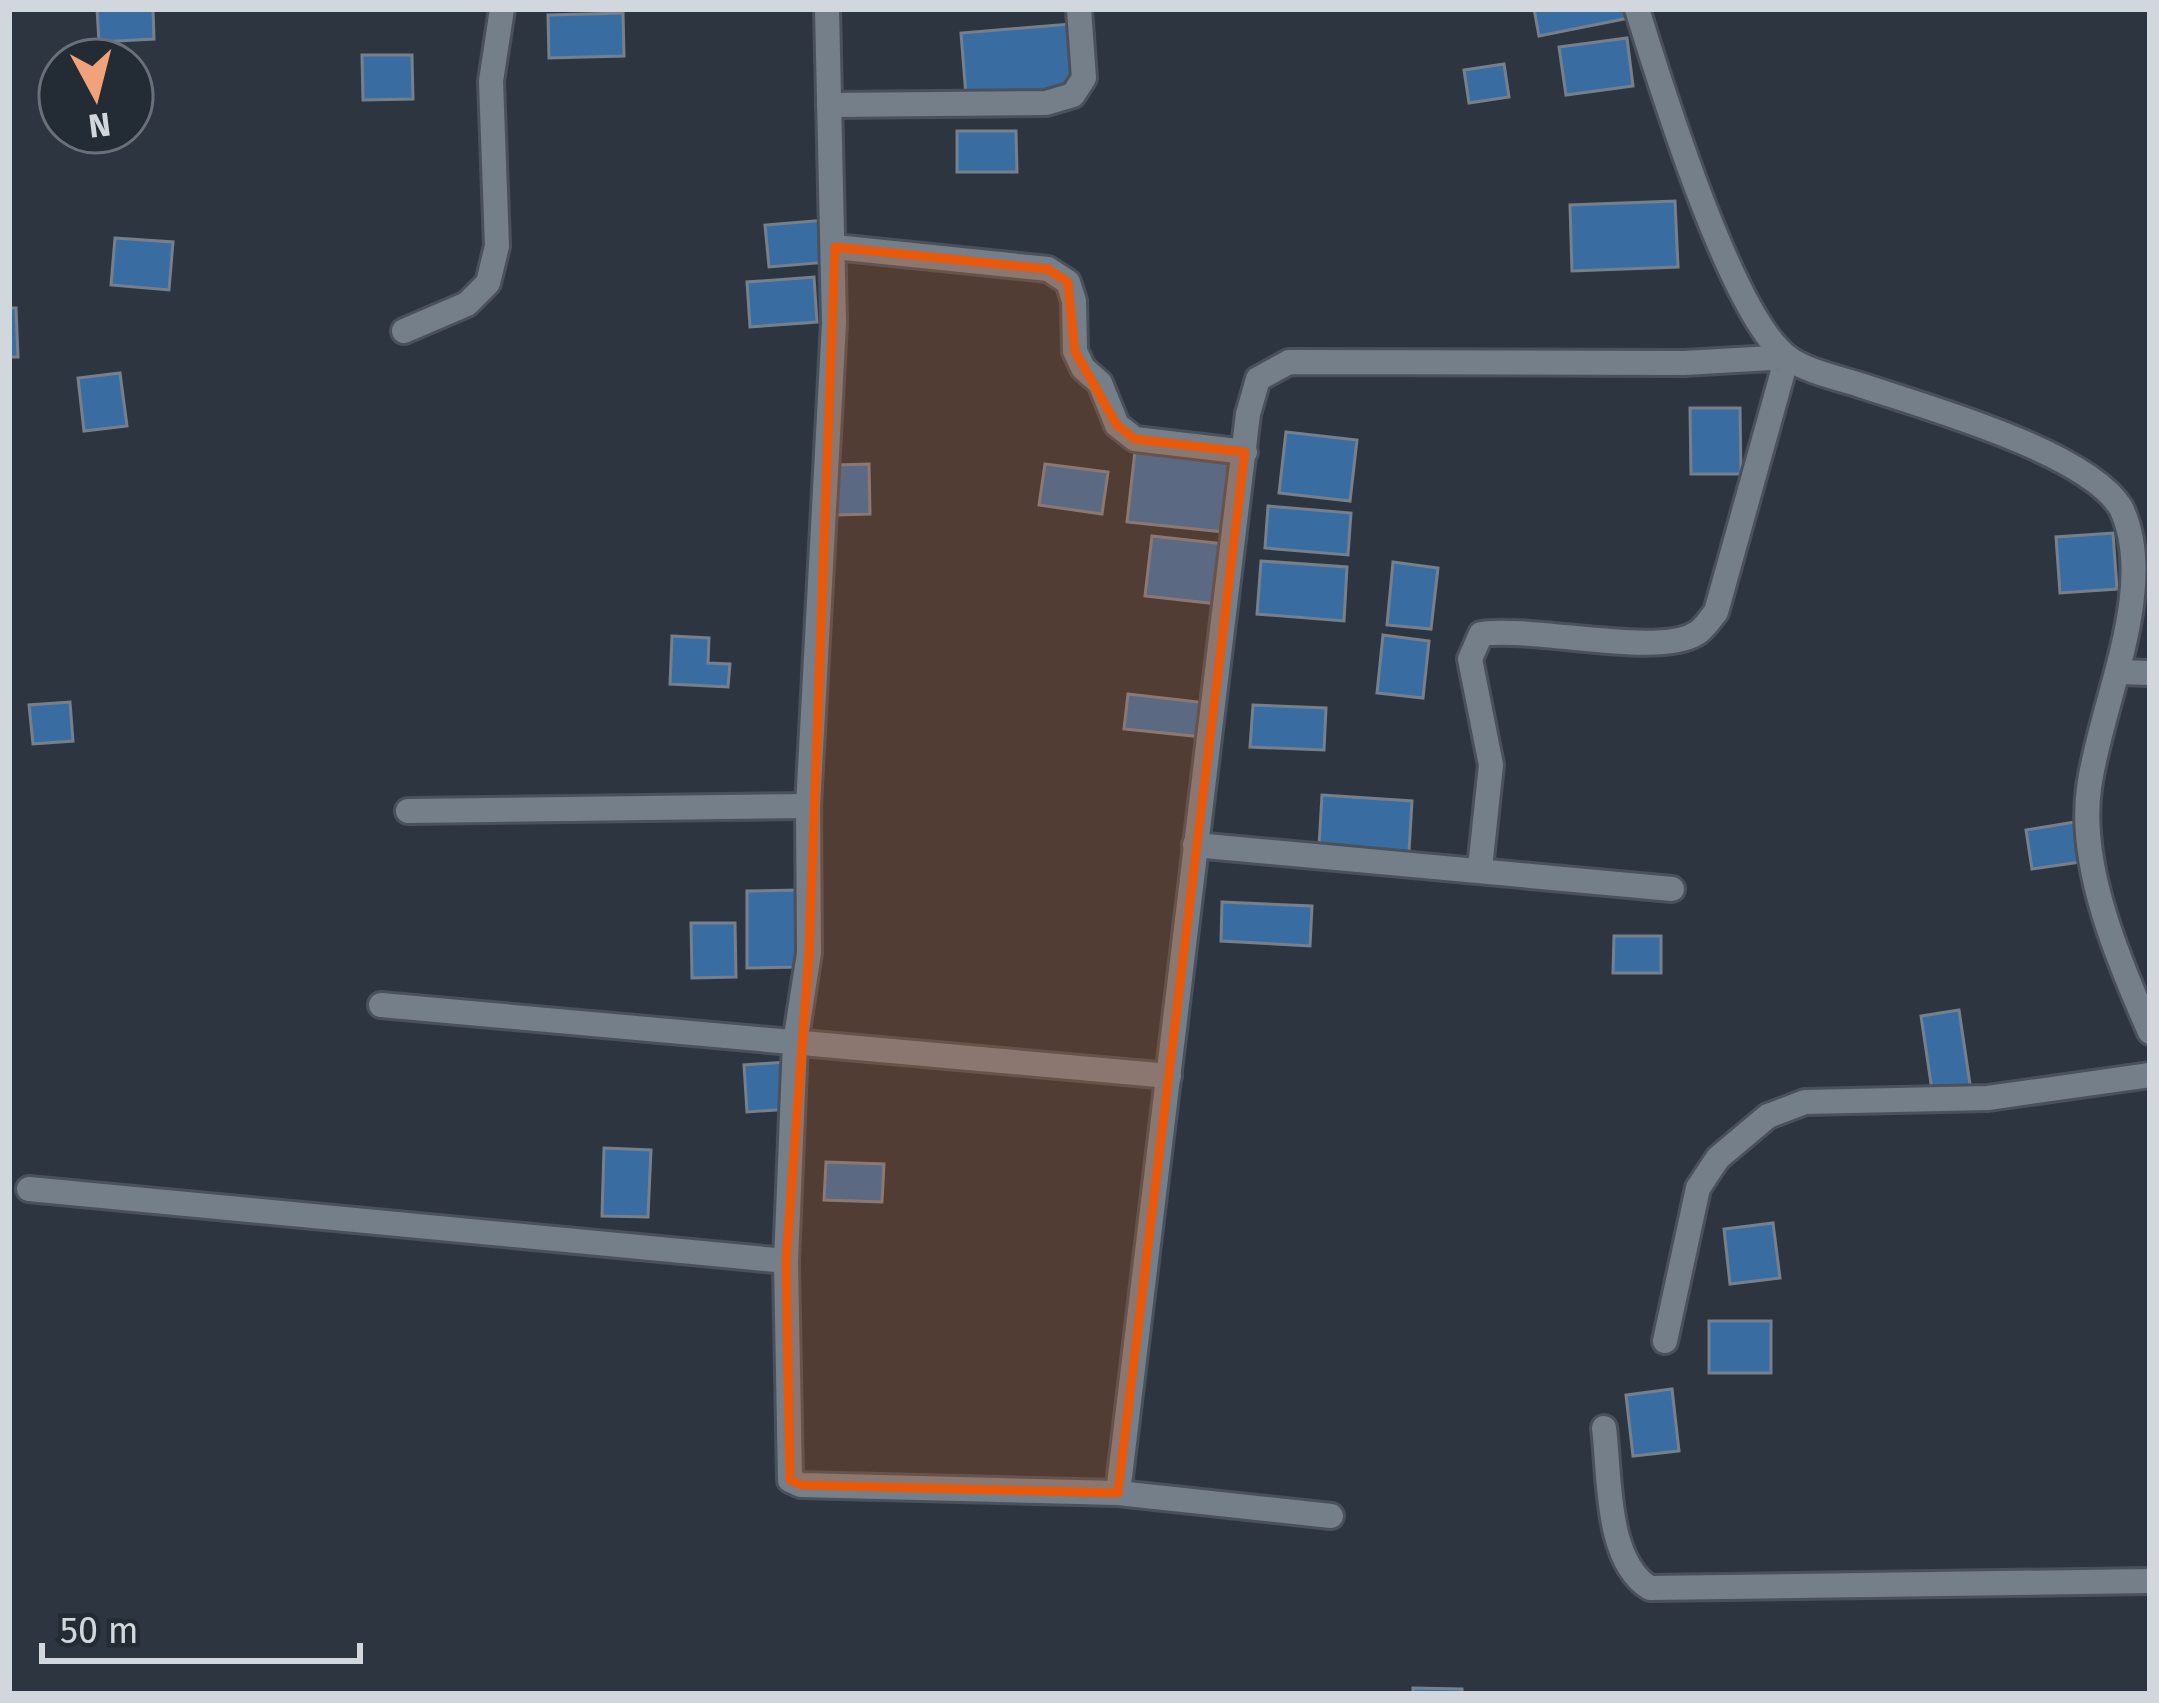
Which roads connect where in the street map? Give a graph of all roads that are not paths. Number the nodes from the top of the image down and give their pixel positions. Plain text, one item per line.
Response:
1 (502, 9) edge
2 (827, 9) edge
3 (1079, 9) edge
4 (1637, 9) edge
5 (829, 105) junction
6 (835, 247) junction
7 (404, 331) dead end
8 (1786, 357) junction
9 (1245, 452) junction
10 (2144, 535) edge
11 (2120, 672) junction
12 (2150, 673) edge
13 (808, 806) junction
14 (408, 811) dead end
15 (1195, 845) junction
16 (1480, 868) junction
17 (1672, 889) dead end
18 (381, 1005) dead end
19 (2150, 1032) edge
20 (795, 1043) junction
21 (2150, 1075) edge
22 (1169, 1076) junction
23 (29, 1189) dead end
24 (786, 1261) junction
25 (1665, 1341) dead end
26 (1604, 1428) dead end
27 (1118, 1493) junction
28 (1331, 1516) dead end
29 (2150, 1581) edge

1 - 7 street
2 - 5 street
3 - 5 street
4 - 8 street
5 - 6 street
6 - 9 street
6 - 13 street
8 - 9 street
8 - 10 street
8 - 16 street
9 - 15 street
10 - 11 street
11 - 12 street
11 - 19 street
13 - 14 street
13 - 20 street
15 - 16 street
15 - 22 street
16 - 17 street
18 - 20 street
20 - 22 street
20 - 24 street
21 - 25 street
22 - 27 street
23 - 24 street
24 - 27 street
26 - 29 street
27 - 28 street

